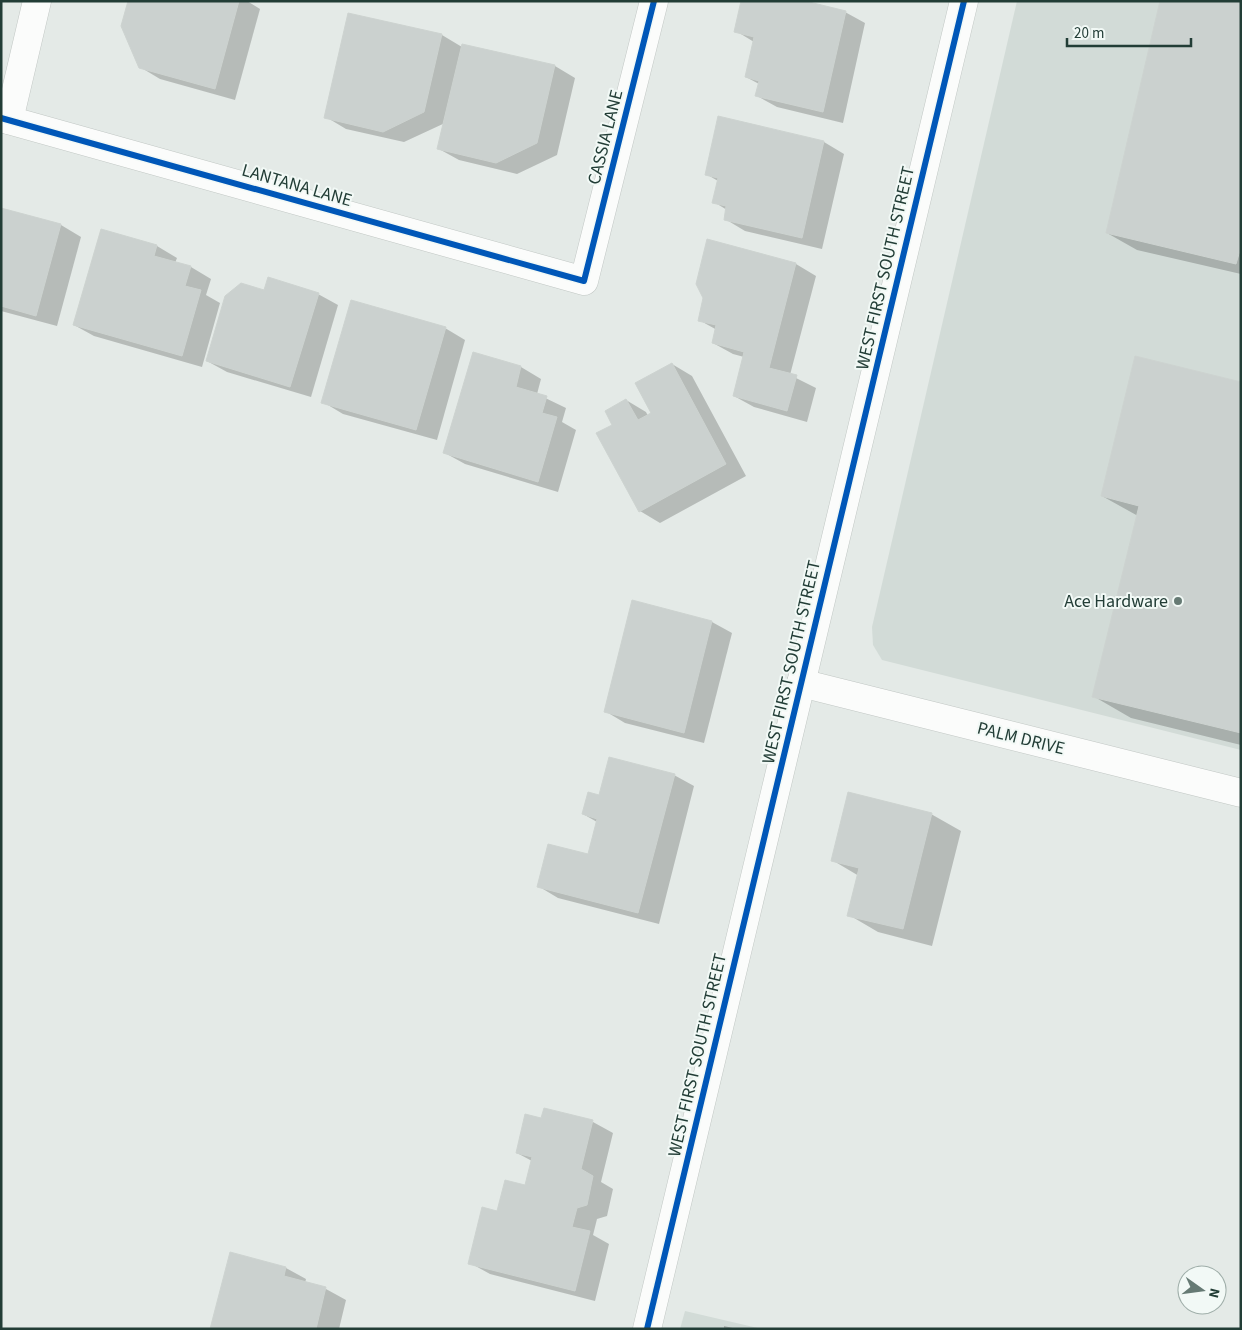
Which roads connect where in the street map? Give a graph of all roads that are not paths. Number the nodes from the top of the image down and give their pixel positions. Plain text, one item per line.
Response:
1 (37, 1) edge
2 (654, 1) edge
3 (964, 1) edge
4 (5, 119) edge
5 (584, 281) joint
6 (801, 683) junction
7 (1241, 793) edge
8 (647, 1329) edge

1 - 4 street
2 - 5 street, CASSIA LANE
3 - 6 street, WEST FIRST SOUTH STREET
4 - 5 street, LANTANA LANE
6 - 7 street, PALM DRIVE
6 - 8 street, WEST FIRST SOUTH STREET

